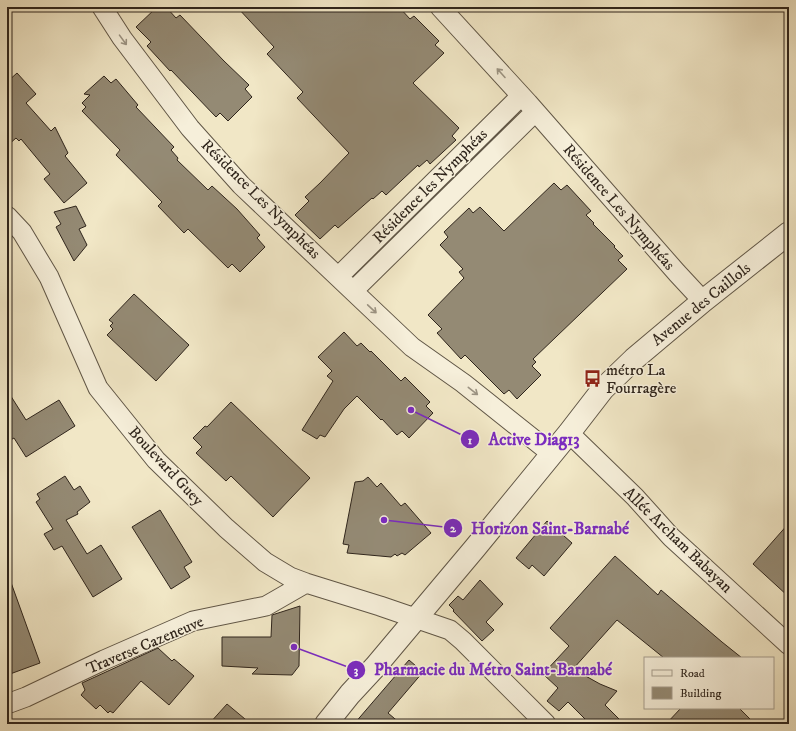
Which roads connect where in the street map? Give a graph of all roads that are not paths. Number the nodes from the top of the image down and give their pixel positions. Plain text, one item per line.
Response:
1 (102, 7) edge
2 (440, 7) edge
3 (521, 96) junction
4 (535, 112) junction
5 (7, 216) edge
6 (789, 234) edge
7 (339, 276) junction
8 (353, 291) junction
9 (703, 301) junction
10 (569, 433) junction
11 (552, 454) junction
12 (306, 583) junction
13 (416, 618) junction
14 (789, 645) edge
15 (7, 704) edge
16 (326, 724) edge
17 (546, 724) edge

1 -> 7 street, Résidence Les Nymphéas
3 -> 2 street, Résidence Les Nymphéas
3 - 4 street, Résidence Les Nymphéas
3 - 7 street, Résidence les Nymphéas
4 - 8 street, Résidence Les Nymphéas
4 - 9 street, Résidence Les Nymphéas
5 - 12 street, Boulevard Guey
6 - 9 street, Avenue des Caillols
7 - 8 street, Résidence Les Nymphéas
8 -> 11 street, Résidence Les Nymphéas
9 - 10 street, Avenue des Caillols
10 - 11 street, Avenue des Caillols
10 - 14 street, Allée Archam Babayan
11 - 13 street, Avenue des Caillols
12 - 13 street, Boulevard Guey
12 - 15 street, Traverse Cazeneuve
13 - 16 street, Avenue des Caillols
13 - 17 street, Boulevard Guey

